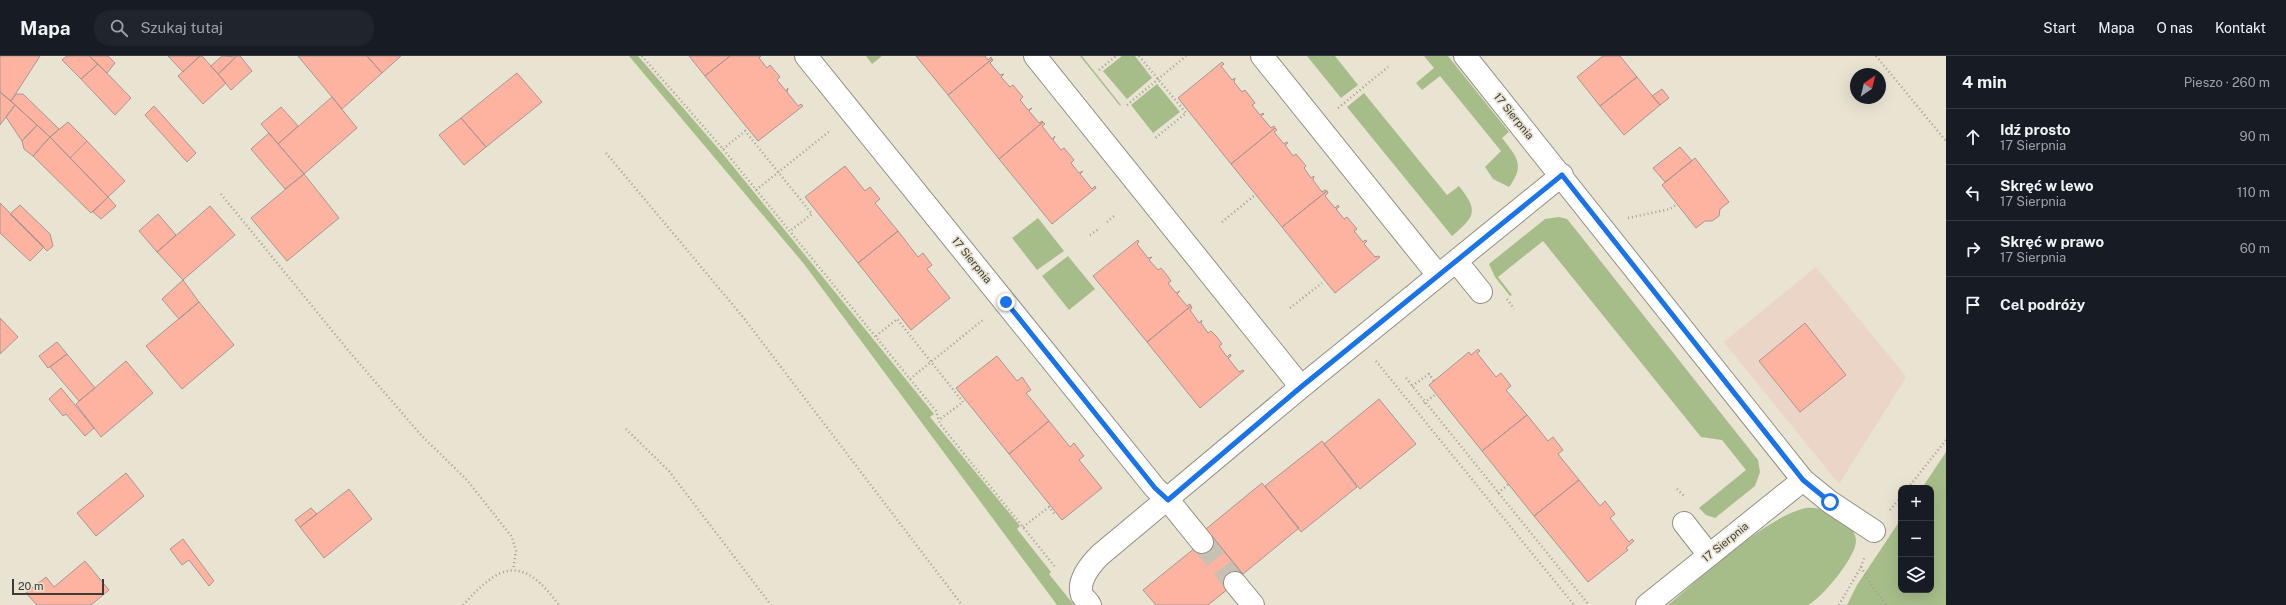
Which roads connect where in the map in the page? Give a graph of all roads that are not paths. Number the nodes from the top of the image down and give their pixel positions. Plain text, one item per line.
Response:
1 (806, 56) edge
2 (1035, 56) edge
3 (1262, 56) edge
4 (1465, 56) edge
5 (1562, 175) junction
6 (1456, 261) junction
7 (1438, 275) junction
8 (1480, 292) dead end
9 (1301, 387) junction
10 (1803, 480) junction
11 (1168, 500) junction
12 (1684, 523) dead end
13 (1874, 531) dead end
14 (1202, 542) tunnel mouth
15 (1709, 554) junction
16 (1235, 583) tunnel mouth
17 (1090, 605) edge
18 (1253, 605) edge
19 (1646, 605) edge

1 - 11 street, 17 Sierpnia
2 - 9 street
3 - 7 street
4 - 5 street, 17 Sierpnia
5 - 6 street
5 - 10 street, 17 Sierpnia
6 - 7 street
6 - 8 street
7 - 9 street
9 - 11 street
10 - 13 street, 17 Sierpnia
10 - 15 street, 17 Sierpnia
11 - 14 street, 17 Sierpnia
11 - 17 street
12 - 15 street
15 - 19 street, 17 Sierpnia
16 - 18 street

